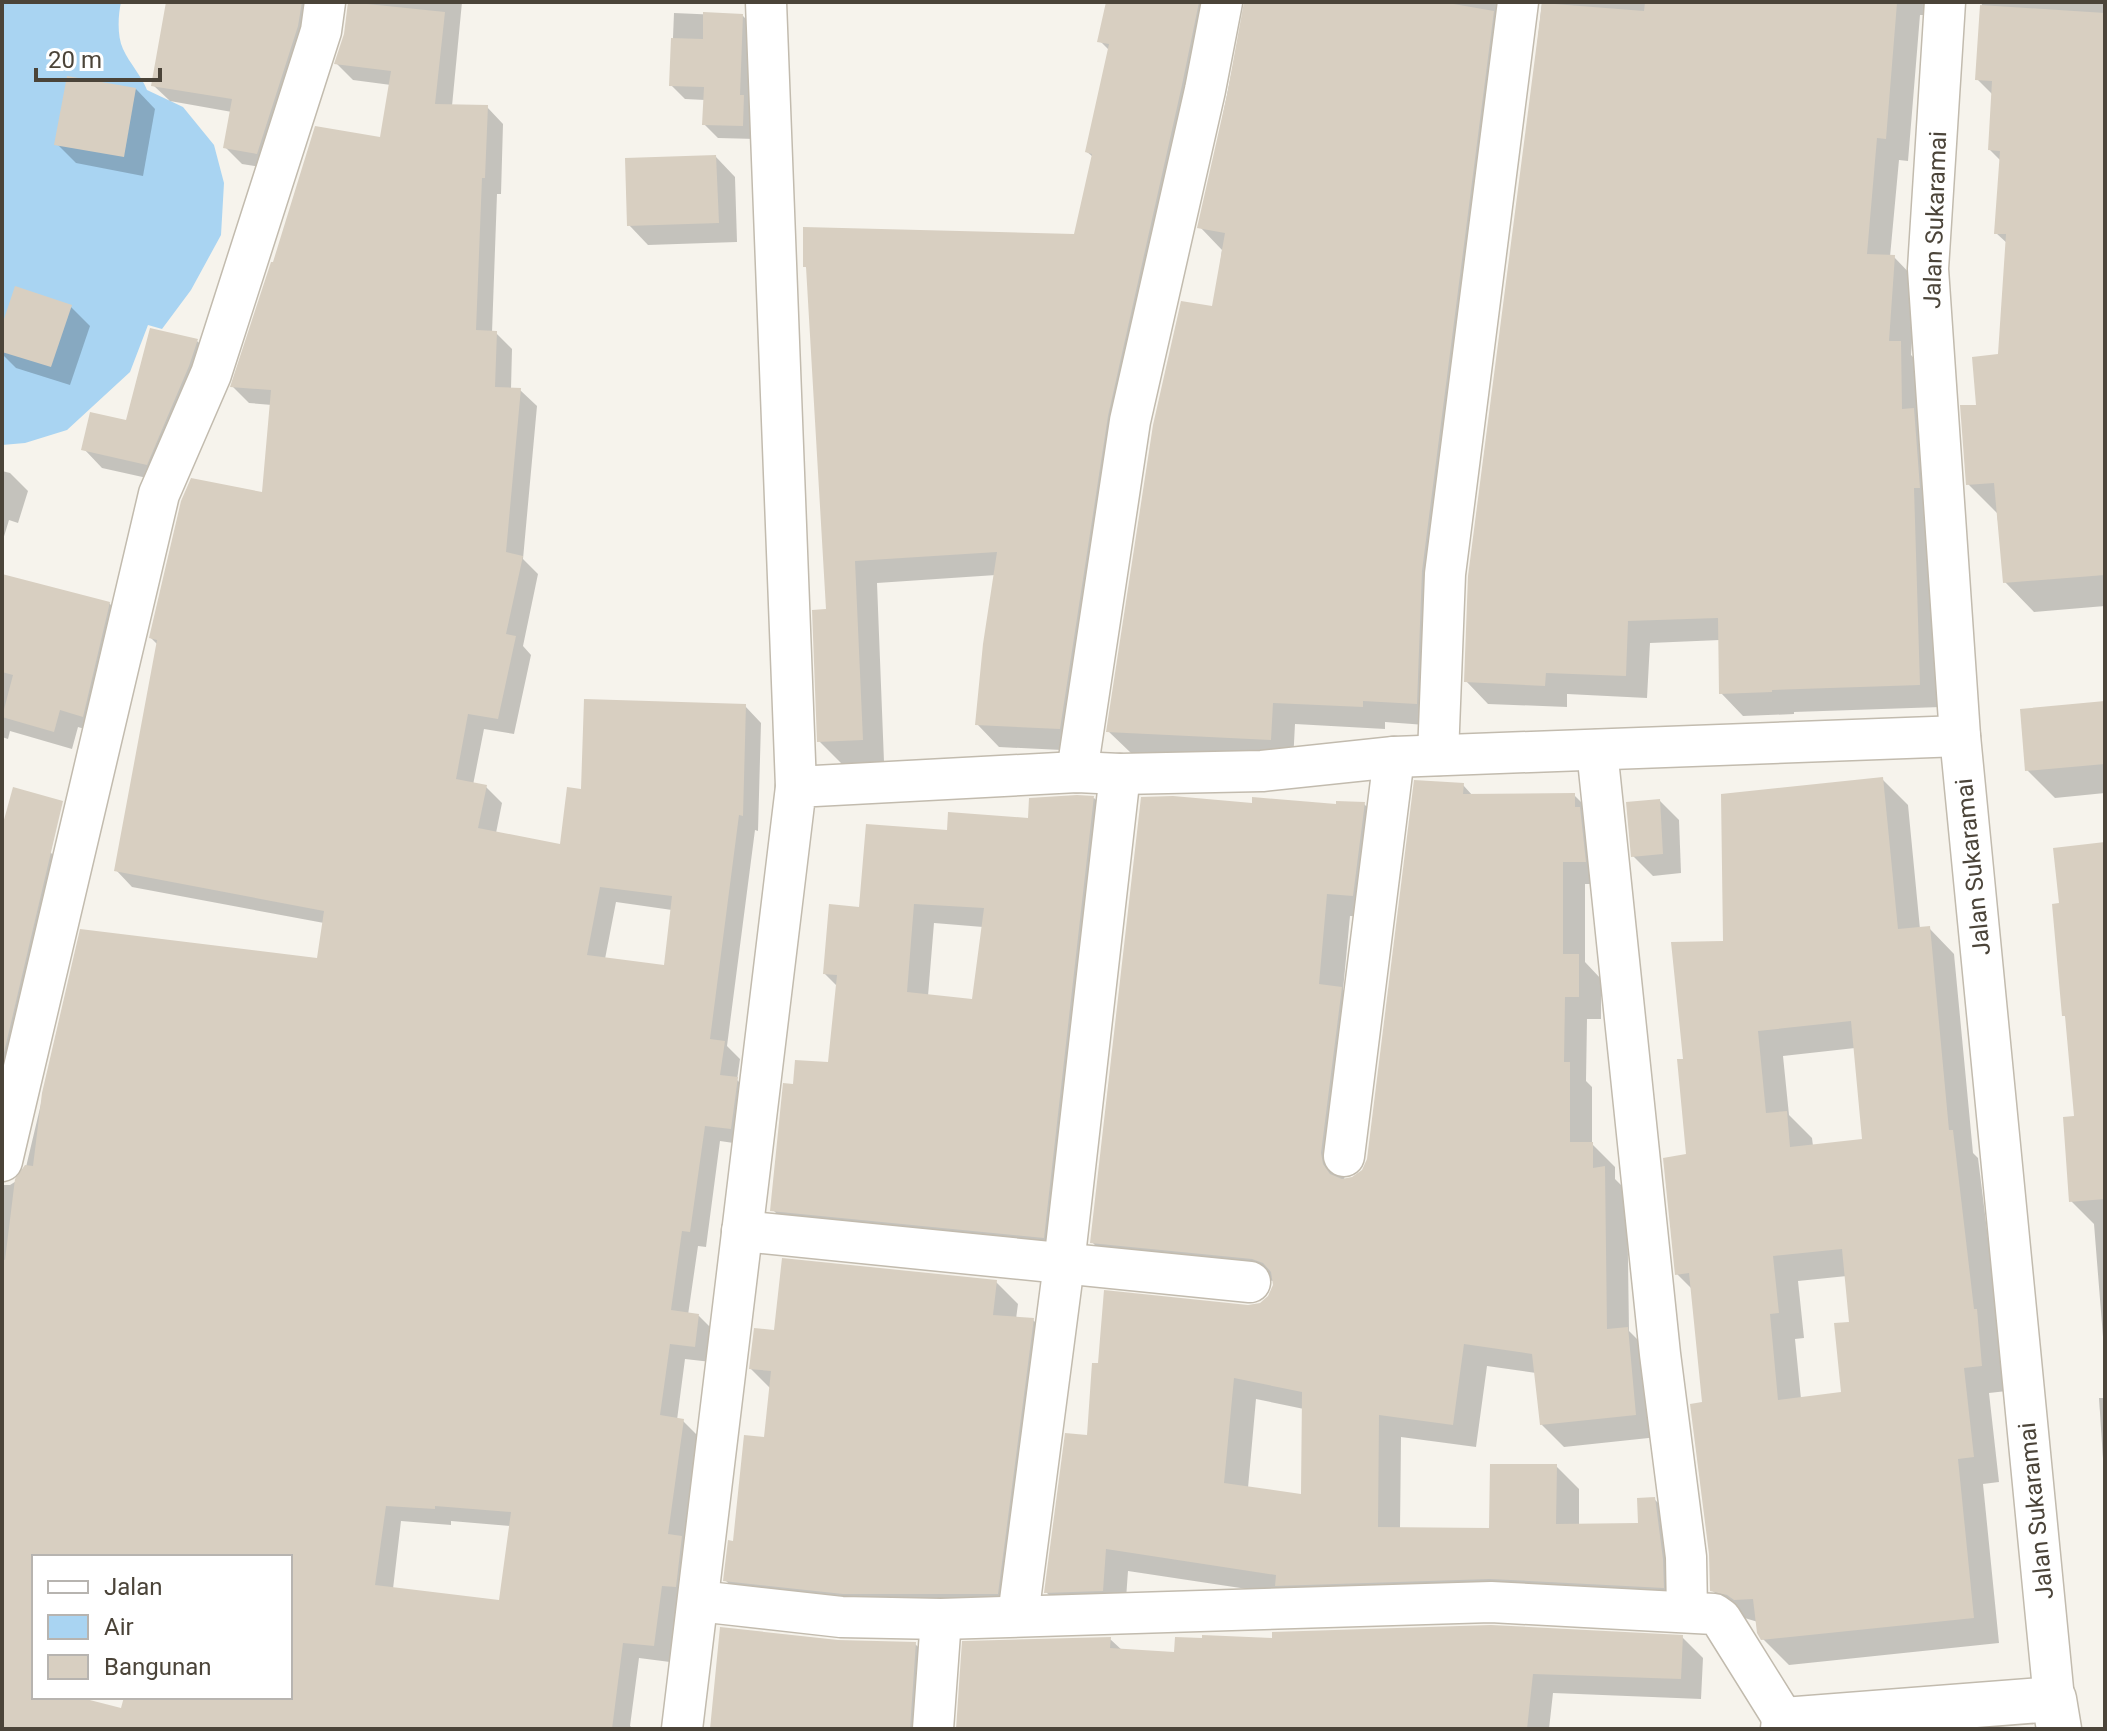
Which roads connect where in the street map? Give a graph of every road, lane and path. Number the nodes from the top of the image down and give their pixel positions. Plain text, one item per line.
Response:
1 (325, 2) edge
2 (766, 2) edge
3 (1222, 2) edge
4 (1518, 2) edge
5 (1945, 2) edge
6 (1960, 736) junction
7 (1597, 750) junction
8 (1438, 755) junction
9 (1394, 757) junction
10 (1077, 772) junction
11 (1120, 774) junction
12 (796, 787) junction
13 (1344, 1156) dead end
14 (2, 1161) edge
15 (742, 1231) junction
16 (1064, 1264) junction
17 (1250, 1282) dead end
18 (698, 1601) junction
19 (1687, 1612) junction
20 (1018, 1616) junction
21 (941, 1619) junction
22 (2056, 1714) edge
23 (1784, 1725) edge
24 (682, 1729) edge
25 (933, 1729) edge

1 - 14 street
2 - 12 street
3 - 10 street
4 - 8 street
5 - 6 street, Jalan Sukaramai
6 - 7 street
6 - 22 street, Jalan Sukaramai
7 - 8 street
7 - 19 street
8 - 9 street
9 - 11 street
9 - 13 street
10 - 11 street
10 - 12 street
11 - 16 street
12 - 15 street
15 - 16 street
15 - 18 street
16 - 17 street
16 - 20 street
18 - 21 street
18 - 24 street
19 - 20 street
19 - 23 street
20 - 21 street
21 - 25 street
22 - 23 street

